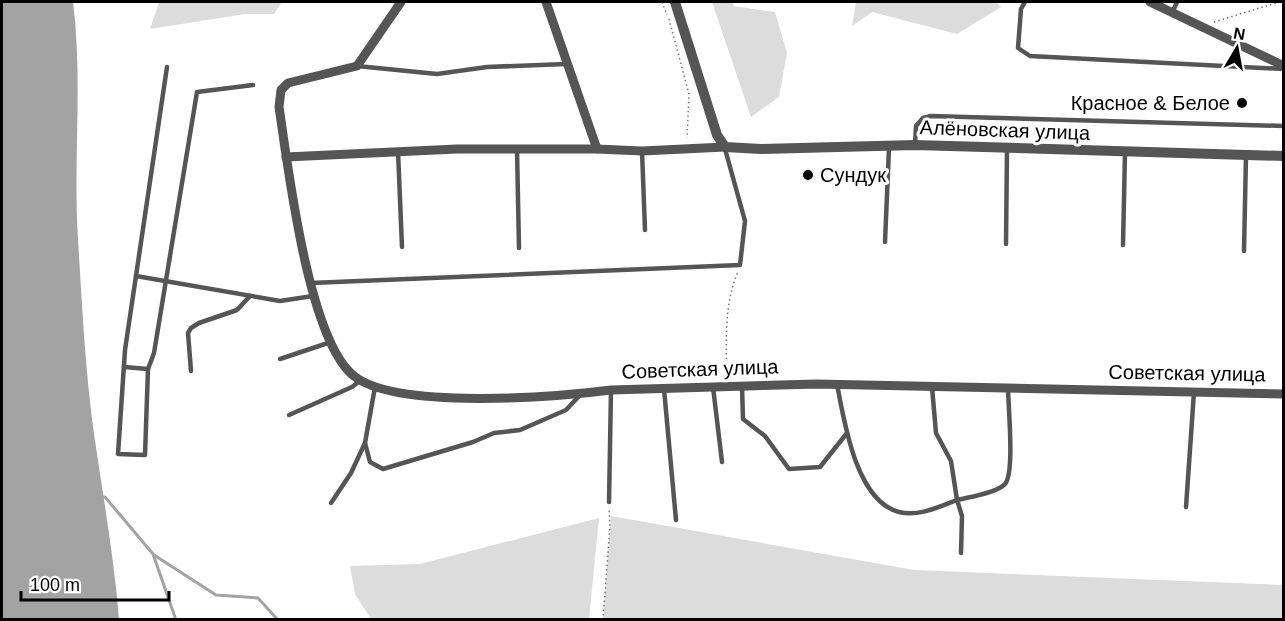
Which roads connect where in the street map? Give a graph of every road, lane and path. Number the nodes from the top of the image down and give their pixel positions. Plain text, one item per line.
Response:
1 (401, 2) edge
2 (546, 2) edge
3 (662, 2) edge
4 (675, 2) edge
5 (1025, 2) edge
6 (1150, 2) edge
7 (1177, 2) edge
8 (1279, 2) edge
9 (1172, 13) junction
10 (1200, 26) junction
11 (567, 63) junction
12 (357, 66) junction
13 (167, 67) dead end
14 (1284, 67) edge
15 (253, 85) dead end
16 (1284, 126) edge
17 (889, 145) junction
18 (915, 145) junction
19 (725, 147) junction
20 (1007, 148) junction
21 (597, 149) junction
22 (689, 149) junction
23 (517, 150) junction
24 (398, 151) junction
25 (642, 152) junction
26 (1125, 152) junction
27 (1246, 155) junction
28 (1284, 156) edge
29 (286, 157) junction
30 (645, 230) dead end
31 (885, 242) dead end
32 (1006, 244) dead end
33 (1123, 245) dead end
34 (402, 247) dead end
35 (519, 248) dead end
36 (1244, 251) dead end
37 (740, 265) junction
38 (136, 276) junction
39 (165, 282) junction
40 (311, 283) junction
41 (250, 296) junction
42 (313, 296) junction
43 (332, 342) junction
44 (280, 359) dead end
45 (124, 367) junction
46 (148, 369) junction
47 (191, 371) dead end
48 (361, 381) junction
49 (837, 384) junction
50 (742, 386) junction
51 (932, 386) junction
52 (375, 387) junction
53 (713, 387) junction
54 (728, 387) junction
55 (1008, 387) junction
56 (664, 388) junction
57 (611, 390) junction
58 (1194, 392) junction
59 (581, 394) junction
60 (1284, 394) edge
61 (289, 415) dead end
62 (847, 433) junction
63 (365, 443) junction
64 (722, 462) dead end
65 (957, 500) junction
66 (609, 502) joint
67 (331, 503) dead end
68 (1186, 507) dead end
69 (675, 520) dead end
70 (961, 553) dead end
71 (603, 620) edge

1 - 12 street
2 - 11 street
3 - 22 path
4 - 19 street
5 - 14 lane
6 - 9 street
7 - 9 lane
8 - 10 path
9 - 10 street
10 - 14 street
11 - 12 lane
11 - 21 street
12 - 29 street
13 - 38 lane
15 - 39 lane
16 - 18 lane
17 - 18 street, Алёновская улица
17 - 19 street, Алёновская улица
17 - 31 lane
18 - 20 street, Алёновская улица
19 - 22 street
19 - 37 lane
20 - 26 street, Алёновская улица
20 - 32 lane
21 - 23 street
21 - 25 street
22 - 25 street
23 - 24 street
23 - 35 lane
24 - 29 street
24 - 34 lane
25 - 30 lane
26 - 27 street, Алёновская улица
26 - 33 lane
27 - 28 street, Алёновская улица
27 - 36 lane
29 - 40 street, Советская улица
37 - 40 lane
37 - 54 path
38 - 39 lane
38 - 45 lane
39 - 41 lane
39 - 46 lane
40 - 42 street, Советская улица
41 - 42 lane
41 - 47 lane
42 - 43 street, Советская улица
43 - 44 lane
43 - 48 street, Советская улица
45 - 46 lane
45 - 46 lane
48 - 52 street, Советская улица
48 - 61 lane
49 - 50 street, Советская улица
49 - 51 street, Советская улица
49 - 62 lane
50 - 54 street, Советская улица
50 - 62 lane
51 - 55 street, Советская улица
51 - 65 lane
52 - 59 street, Советская улица
52 - 63 lane
53 - 54 street, Советская улица
53 - 56 street, Советская улица
53 - 64 lane
55 - 58 street, Советская улица
55 - 65 lane
56 - 57 street, Советская улица
56 - 69 lane
57 - 59 street, Советская улица
57 - 66 lane
58 - 60 street, Советская улица
58 - 68 lane
59 - 63 lane
62 - 65 lane
63 - 67 lane
65 - 70 lane
66 - 71 path

